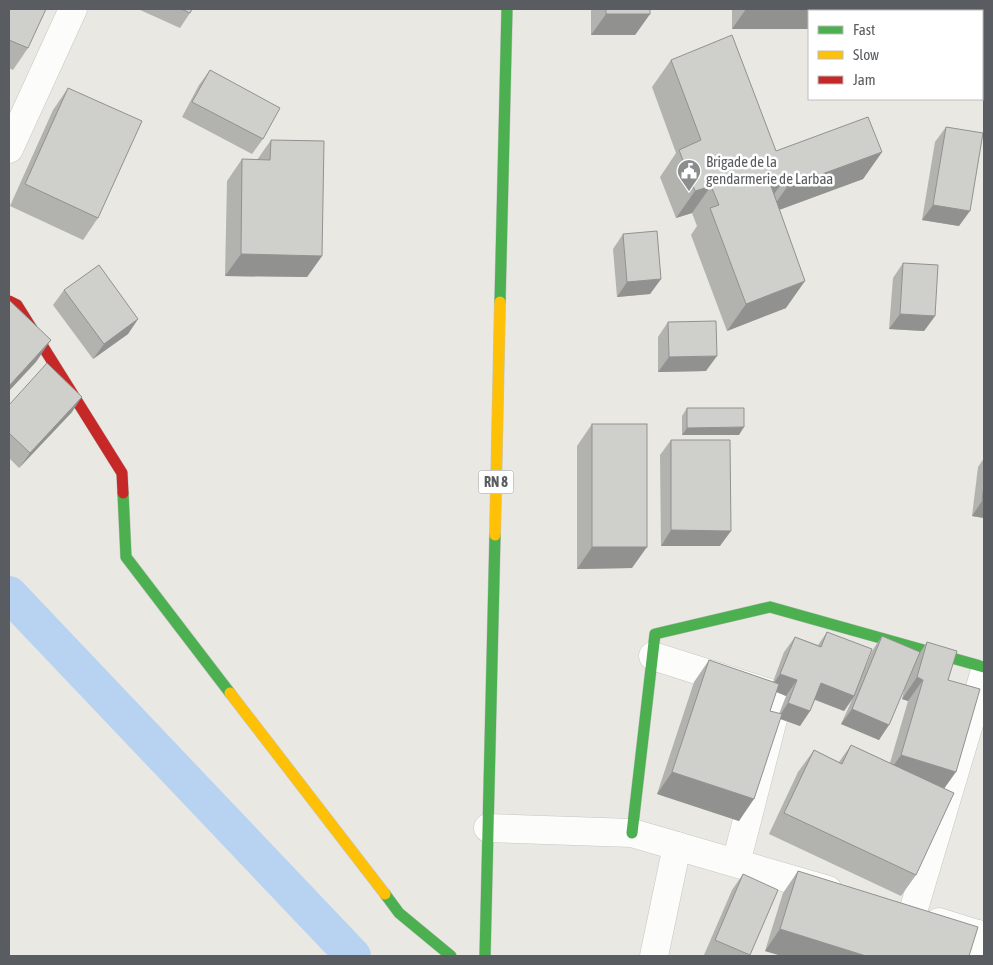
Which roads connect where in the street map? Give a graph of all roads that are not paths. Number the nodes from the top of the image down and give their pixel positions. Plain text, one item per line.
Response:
1 (73, 9) edge
2 (507, 9) edge
3 (9, 149) edge
4 (9, 301) edge
5 (653, 656) junction
6 (984, 667) edge
7 (984, 674) edge
8 (488, 828) junction
9 (632, 833) junction
10 (677, 846) junction
11 (736, 863) junction
12 (847, 896) edge
13 (884, 906) edge
14 (912, 914) junction
15 (978, 942) edge
16 (451, 956) edge
17 (485, 956) edge
18 (654, 956) edge

1 - 3 street
2 - 8 street, RN 8
4 - 16 street
5 - 6 street
5 - 9 street
5 - 11 street
7 - 14 street
8 - 9 street
8 - 17 street, RN 8
9 - 10 street
10 - 11 street
10 - 18 street
11 - 12 street
13 - 14 street
14 - 15 street

